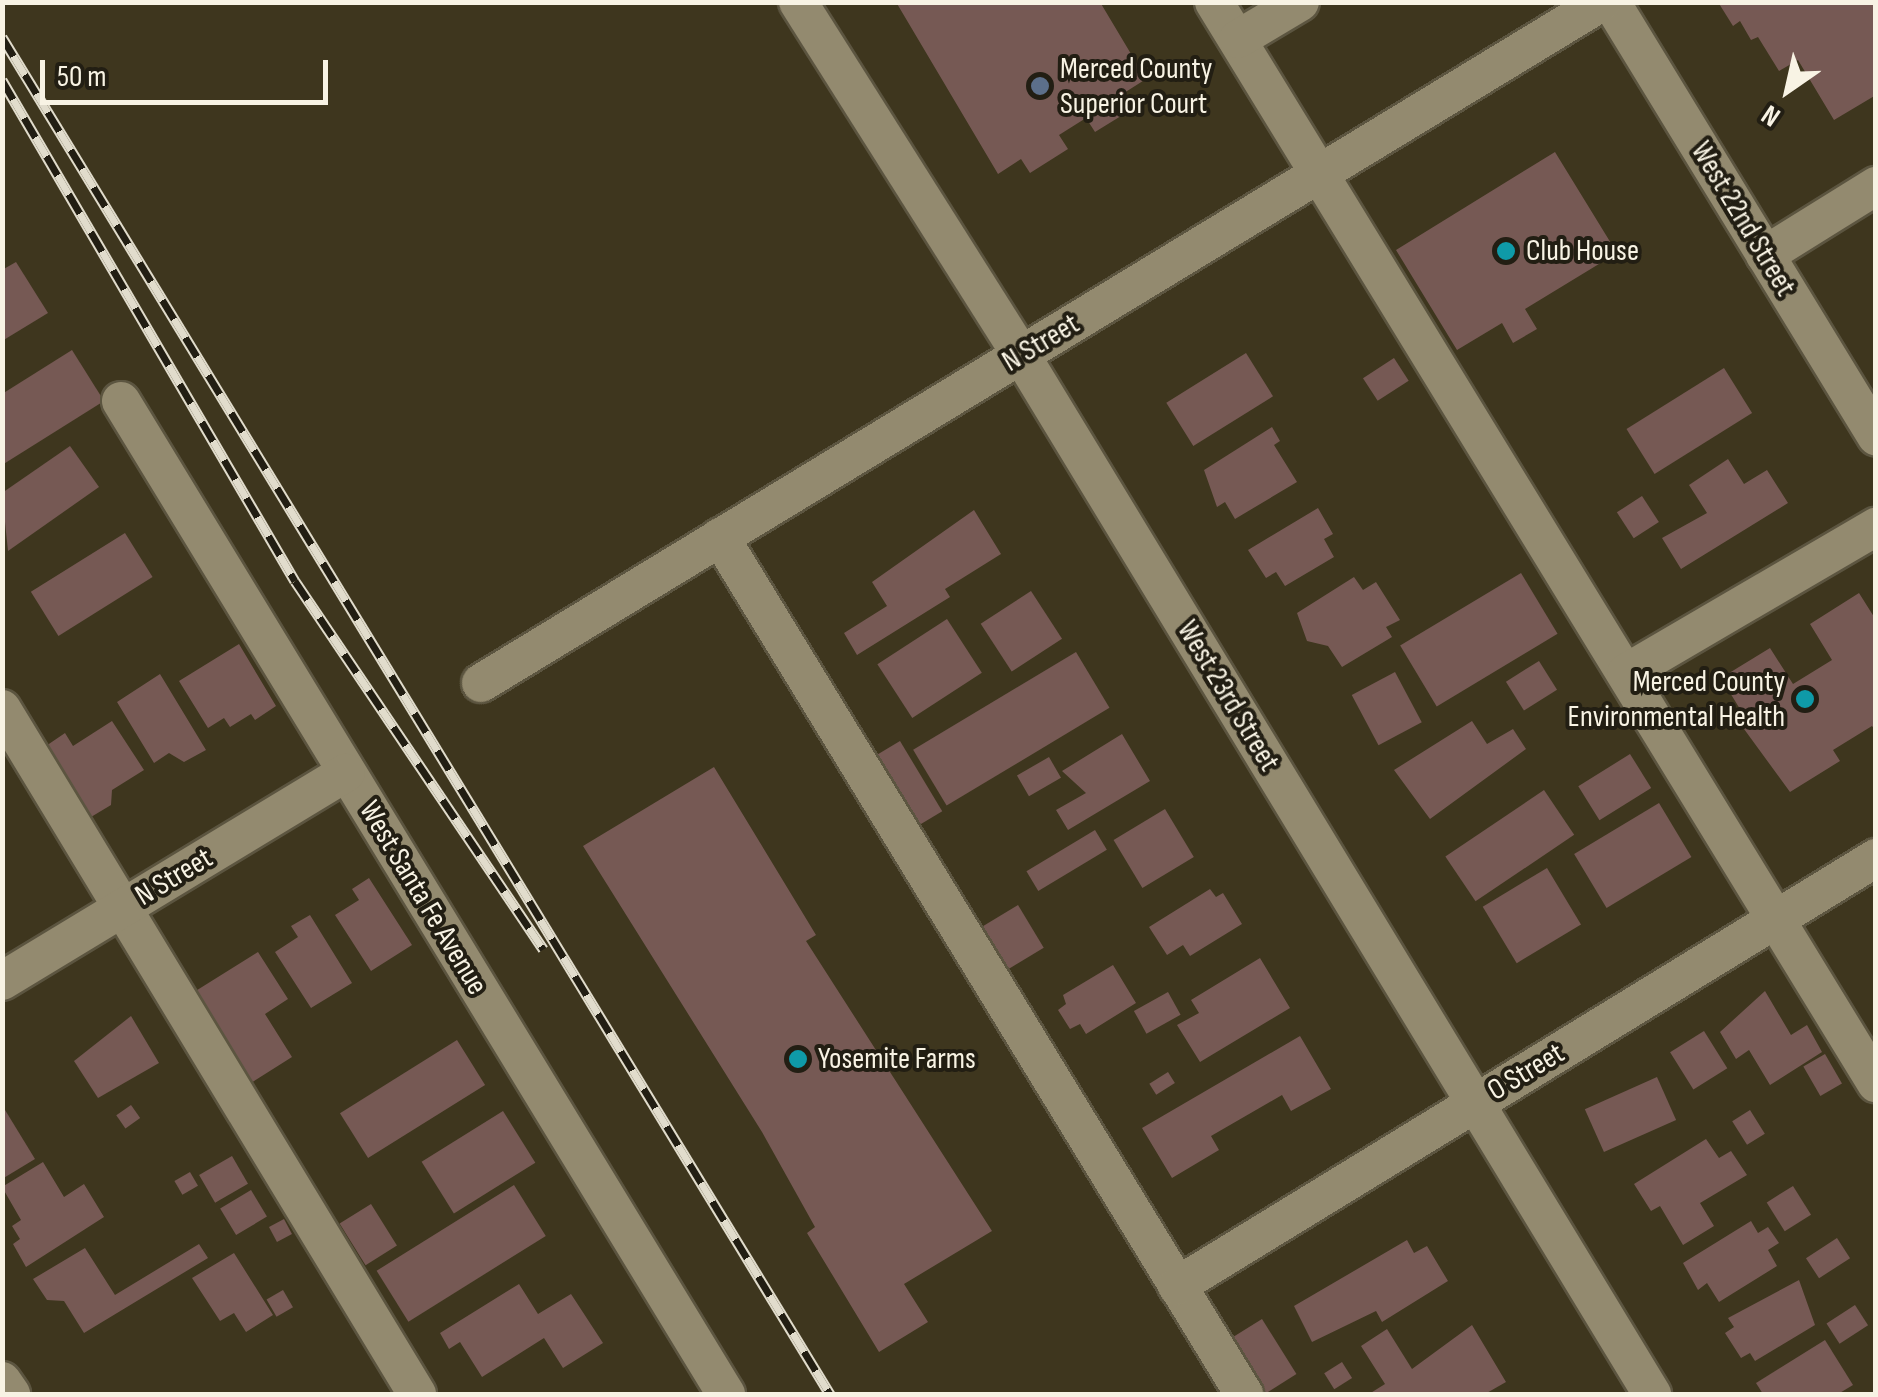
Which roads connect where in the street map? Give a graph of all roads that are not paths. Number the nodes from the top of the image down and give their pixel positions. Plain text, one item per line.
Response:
1 (798, 2) edge
2 (1214, 2) edge
3 (1300, 2) edge
4 (1602, 2) edge
5 (1611, 2) edge
6 (1238, 39) junction
7 (1322, 172) junction
8 (1876, 186) edge
9 (1765, 255) junction
10 (1021, 355) junction
11 (121, 400) dead end
12 (1876, 436) edge
13 (1876, 527) edge
14 (720, 537) junction
15 (1626, 673) junction
16 (481, 683) dead end
17 (2, 709) edge
18 (346, 773) junction
19 (1876, 858) edge
20 (126, 906) junction
21 (1776, 919) junction
22 (2, 981) edge
23 (1876, 1084) edge
24 (1475, 1103) junction
25 (1177, 1286) junction
26 (2, 1381) edge
27 (11, 1394) edge
28 (416, 1394) edge
29 (726, 1394) edge
30 (1244, 1394) edge
31 (1652, 1394) edge

1 - 10 street, West 23rd Street
2 - 6 street
3 - 6 street
4 - 7 street, N Street
5 - 9 street, West 22nd Street
6 - 7 street
7 - 10 street, N Street
7 - 15 street
8 - 9 street
9 - 12 street, West 22nd Street
10 - 14 street, N Street
10 - 24 street, West 23rd Street
11 - 18 street, West Santa Fe Avenue
13 - 15 street
14 - 16 street, N Street
14 - 25 street
15 - 21 street
17 - 20 street
18 - 20 street, N Street
18 - 29 street, West Santa Fe Avenue
19 - 21 street, O Street
20 - 22 street, N Street
20 - 28 street
21 - 23 street
21 - 24 street, O Street
24 - 25 street, O Street
24 - 31 street, West 23rd Street
25 - 30 street
26 - 27 street

